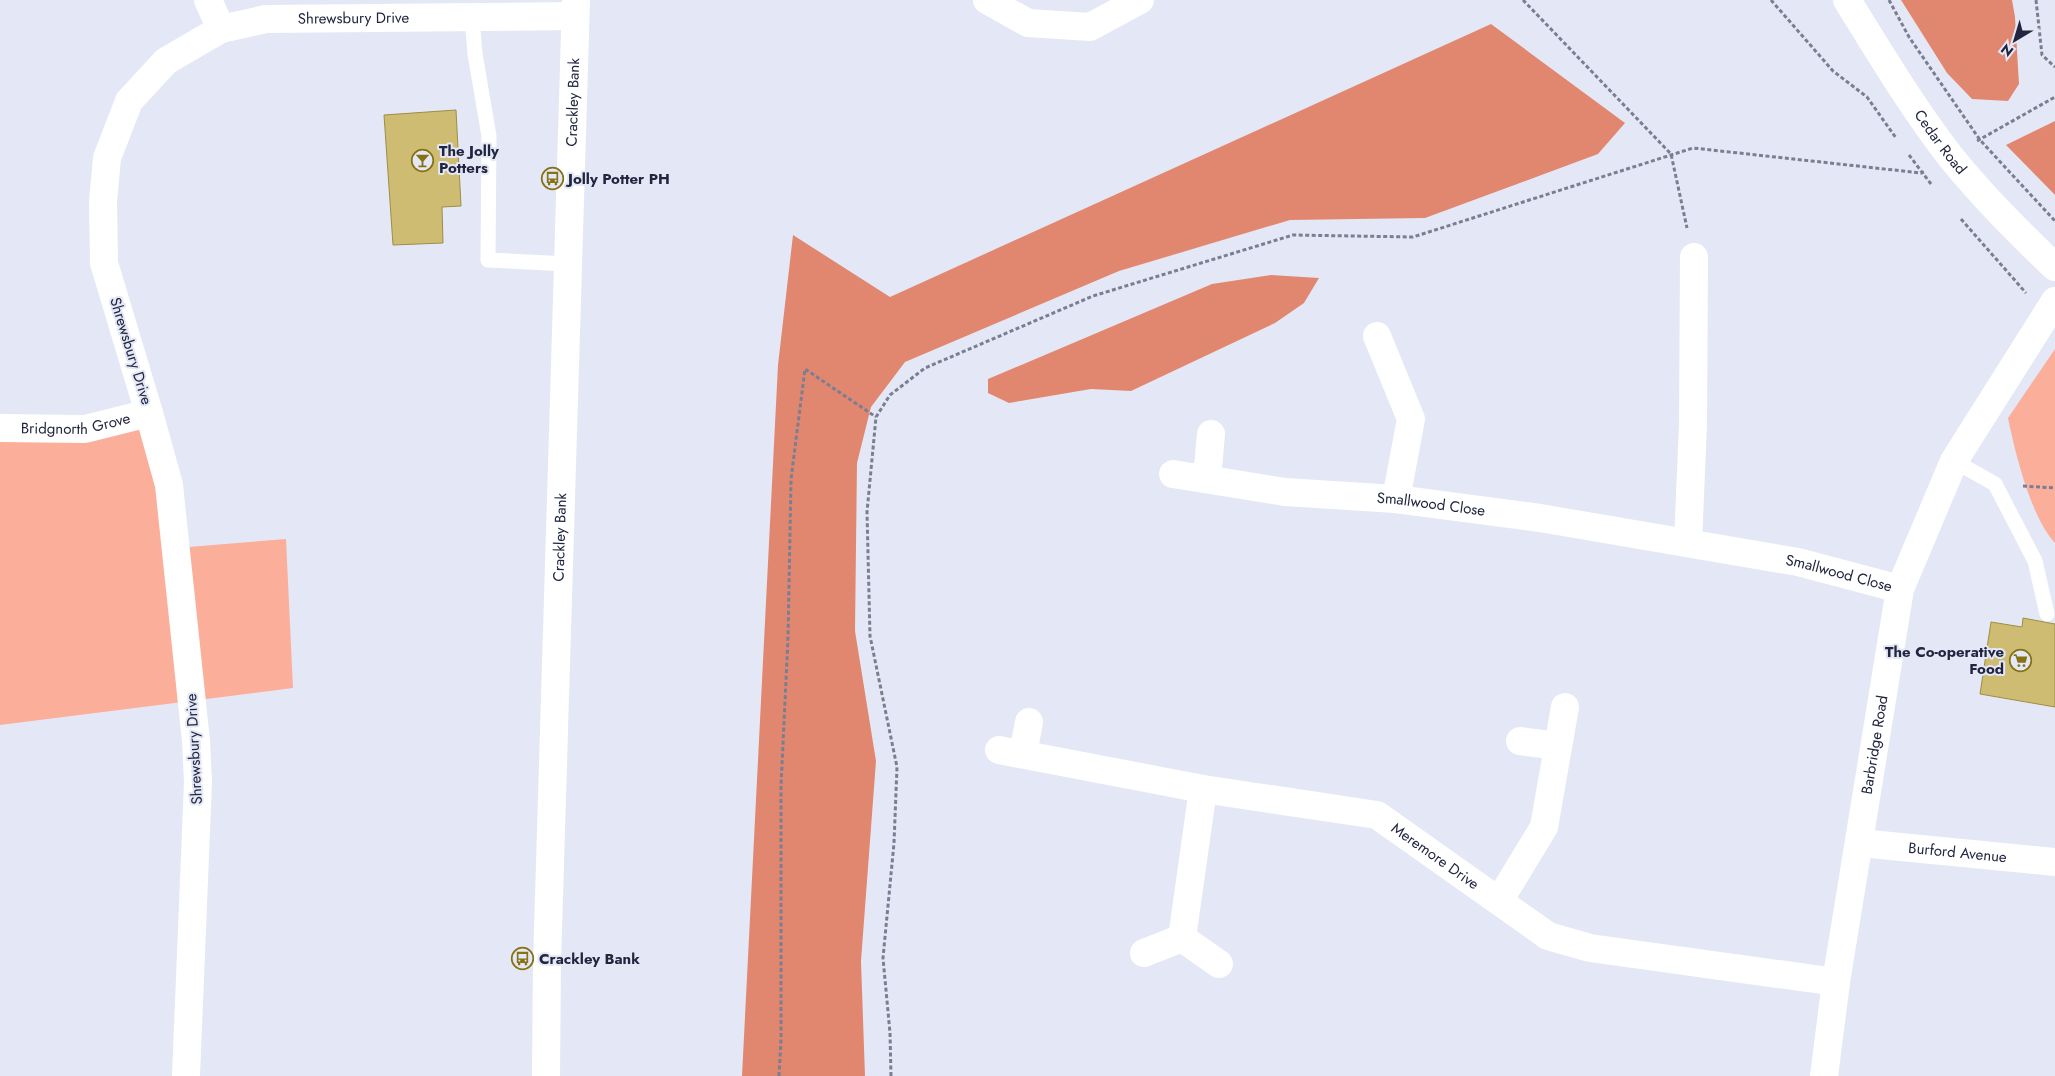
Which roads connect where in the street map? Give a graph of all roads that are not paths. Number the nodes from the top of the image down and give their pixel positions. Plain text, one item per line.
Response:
1 (208, 0) edge
2 (987, 0) edge
3 (1140, 0) edge
4 (1847, 0) edge
5 (576, 8) edge
6 (472, 17) junction
7 (221, 29) junction
8 (1694, 258) road end
9 (568, 264) junction
10 (2055, 266) edge
11 (2050, 308) edge
12 (1377, 336) dead end
13 (150, 414) junction
14 (0, 428) edge
15 (1210, 434) dead end
16 (1954, 461) junction
17 (1172, 474) dead end
18 (1207, 479) junction
19 (1396, 499) junction
20 (1688, 543) junction
21 (1900, 590) junction
22 (2047, 614) dead end
23 (1565, 707) dead end
24 (1029, 722) dead end
25 (1520, 741) dead end
26 (1558, 746) junction
27 (1203, 789) junction
28 (1860, 843) junction
29 (2055, 862) edge
30 (1499, 901) junction
31 (1182, 938) junction
32 (1144, 953) dead end
33 (1219, 964) dead end
34 (1836, 982) junction
35 (186, 1076) edge
36 (546, 1076) edge
37 (1824, 1076) edge

1 - 7 street
2 - 3 street
4 - 10 street, Cedar Road
5 - 6 street, Shrewsbury Drive
5 - 9 street, Crackley Bank
6 - 7 street, Shrewsbury Drive
6 - 9 lane
7 - 13 street, Shrewsbury Drive
8 - 20 street
9 - 36 street, Crackley Bank
11 - 16 street, Barbridge Road
12 - 19 street
13 - 14 street, Bridgnorth Grove
13 - 35 street, Shrewsbury Drive
15 - 18 street
16 - 21 street, Barbridge Road
16 - 22 lane
17 - 18 street, Smallwood Close
18 - 19 street, Smallwood Close
19 - 20 street, Smallwood Close
20 - 21 street, Smallwood Close
21 - 28 street, Barbridge Road
23 - 26 street
24 - 27 street, Meremore Drive
25 - 26 street
26 - 30 street
27 - 30 street, Meremore Drive
27 - 31 street
28 - 29 street, Burford Avenue
28 - 34 street, Barbridge Road
30 - 34 street, Meremore Drive
31 - 32 street
31 - 33 street
34 - 37 street, Barbridge Road

